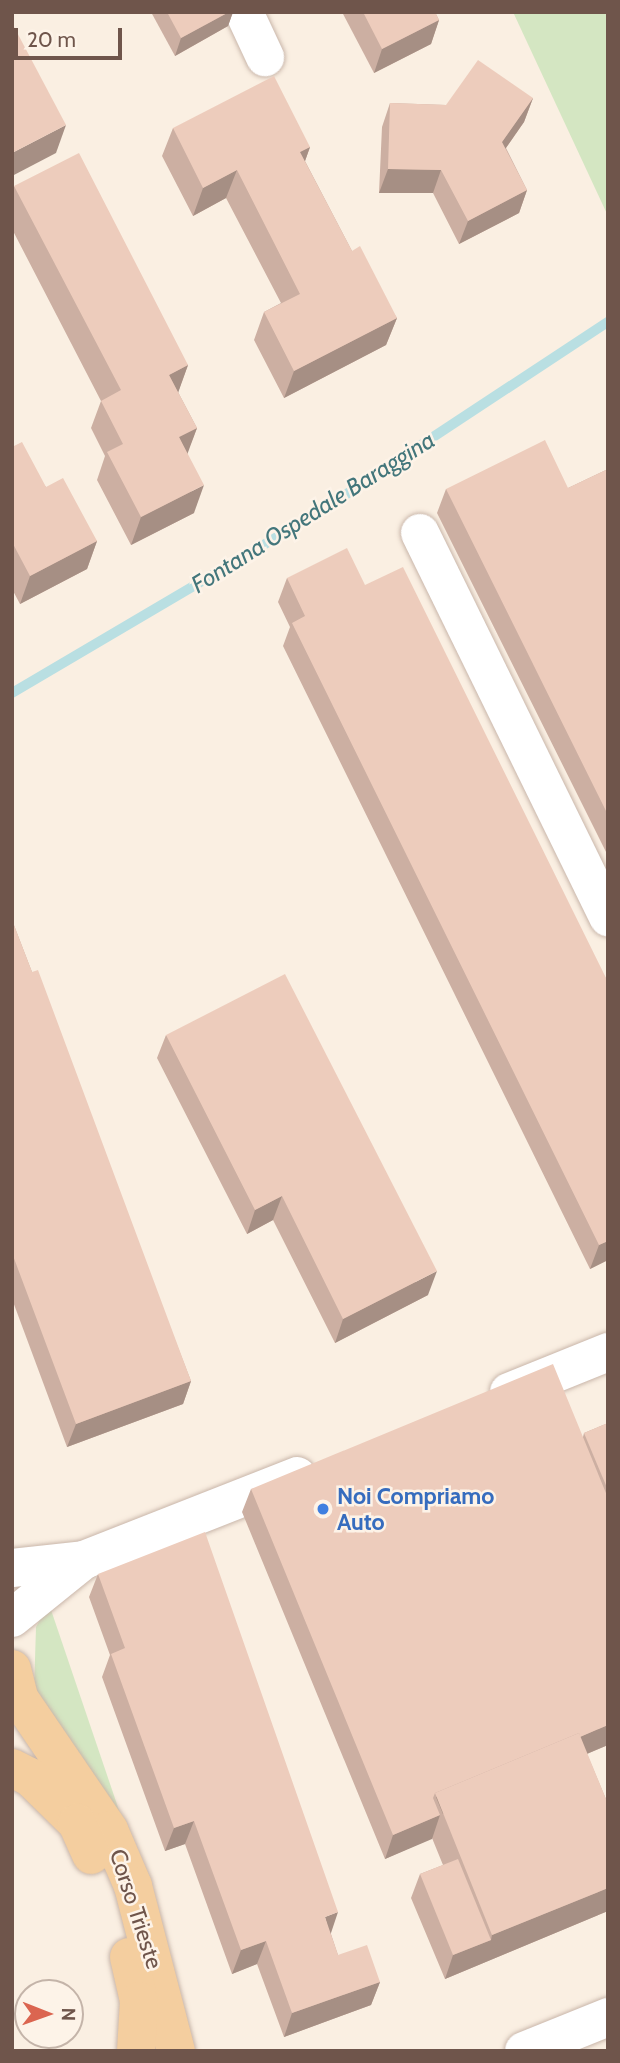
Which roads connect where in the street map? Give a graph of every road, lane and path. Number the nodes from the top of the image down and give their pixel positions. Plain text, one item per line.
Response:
1 (244, 12) edge
2 (265, 58) dead end
3 (420, 533) dead end
4 (608, 917) edge
5 (608, 1352) edge
6 (480, 1403) edge
7 (327, 1464) edge
8 (84, 1560) junction
9 (12, 1568) edge
10 (12, 1618) edge
11 (12, 1670) edge
12 (12, 1768) edge
13 (608, 2017) edge
14 (136, 2051) edge
15 (176, 2051) edge
16 (524, 2051) edge

1 - 2 street
3 - 4 street
5 - 6 street
7 - 8 street
8 - 9 street
8 - 10 street
11 - 15 main road, Corso Trieste
12 - 14 main road, Corso Trieste
13 - 16 street

